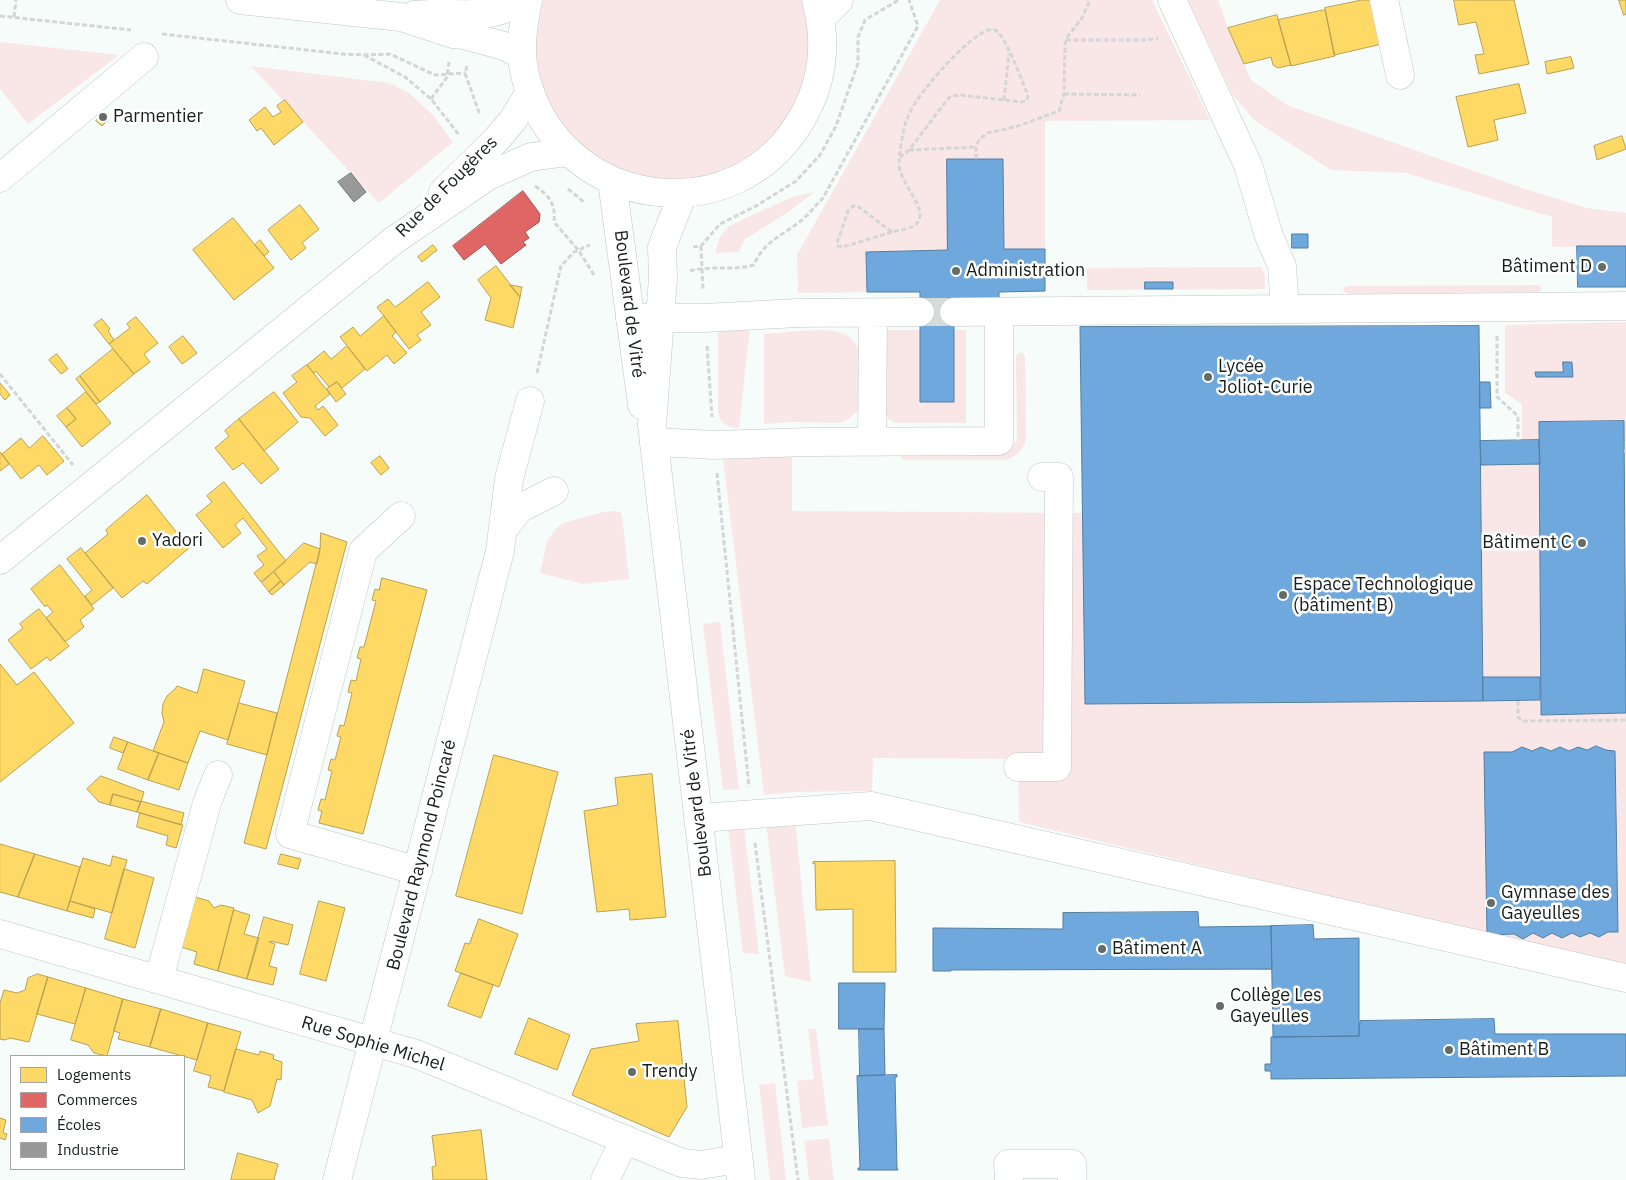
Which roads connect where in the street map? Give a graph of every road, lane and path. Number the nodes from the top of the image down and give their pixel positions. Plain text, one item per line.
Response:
1 (16, 0) edge
2 (240, 0) edge
3 (528, 0) edge
4 (896, 0) edge
5 (909, 0) edge
6 (1090, 0) edge
7 (1172, 0) edge
8 (1384, 0) edge
9 (825, 6) edge
10 (0, 16) edge
11 (14, 17) junction
12 (401, 17) junction
13 (158, 33) dead end
14 (472, 38) junction
15 (1161, 38) dead end
16 (1066, 40) junction
17 (141, 44) joint
18 (1010, 52) junction
19 (364, 55) junction
20 (450, 55) dead end
21 (522, 55) junction
22 (466, 73) junction
23 (447, 74) junction
24 (1400, 76) dead end
25 (530, 92) junction
26 (1064, 94) junction
27 (1140, 95) dead end
28 (431, 99) junction
29 (1004, 100) junction
30 (496, 140) junction
31 (976, 147) junction
32 (909, 150) junction
33 (568, 152) junction
34 (900, 157) junction
35 (476, 158) junction
36 (976, 159) dead end
37 (0, 178) edge
38 (612, 181) junction
39 (528, 184) dead end
40 (563, 185) dead end
41 (683, 193) junction
42 (585, 210) dead end
43 (892, 232) junction
44 (589, 236) dead end
45 (393, 241) junction
46 (590, 245) junction
47 (701, 246) junction
48 (662, 247) junction
49 (622, 249) junction
50 (578, 251) junction
51 (754, 265) dead end
52 (1626, 306) edge
53 (1497, 307) junction
54 (1285, 309) junction
55 (920, 312) tunnel mouth
56 (954, 312) tunnel mouth
57 (999, 312) junction
58 (873, 313) junction
59 (630, 318) junction
60 (659, 318) junction
61 (704, 318) junction
62 (0, 374) edge
63 (530, 400) joint
64 (653, 434) junction
65 (1518, 440) dead end
66 (54, 441) dead end
67 (872, 442) junction
68 (715, 445) junction
69 (1042, 477) dead end
70 (554, 491) dead end
71 (401, 516) dead end
72 (503, 530) junction
73 (0, 560) edge
74 (1518, 701) dead end
75 (1626, 720) edge
76 (1018, 767) dead end
77 (218, 775) dead end
78 (752, 813) junction
79 (699, 818) junction
80 (418, 871) junction
81 (0, 934) edge
82 (1626, 978) edge
83 (158, 979) junction
84 (374, 1041) junction
85 (625, 1139) junction
86 (740, 1170) edge
87 (337, 1180) edge
88 (606, 1180) edge
89 (798, 1180) edge
90 (1008, 1180) edge
91 (1072, 1180) edge

1 - 11 path
2 - 12 main road
3 - 12 main road
3 - 21 main road
4 - 47 path
5 - 51 path
6 - 16 path
7 - 54 main road
8 - 24 main road
9 - 41 main road
10 - 11 path
11 - 17 path
12 - 14 main road
13 - 19 path
14 - 21 main road
14 - 22 path
15 - 16 path
16 - 26 path
17 - 37 main road
18 - 29 path
18 - 29 path
18 - 34 path
19 - 23 path
19 - 28 path
20 - 23 path
21 - 25 main road
22 - 23 path
22 - 30 path
23 - 28 path
25 - 30 main road, Rue de Fougères
25 - 33 main road
26 - 27 path
26 - 31 path
28 - 35 path
29 - 32 path
30 - 35 main road, Rue de Fougères
31 - 32 path
31 - 36 path
32 - 34 path
33 - 38 main road
33 - 45 main road, Rue de Fougères
34 - 43 path
35 - 45 main road, Rue de Fougères
38 - 41 main road
38 - 49 main road, Boulevard de Vitré
39 - 50 path
40 - 42 path
41 - 48 main road, Boulevard de Vitré
43 - 43 path
44 - 46 path
45 - 73 main road
46 - 49 path
46 - 50 path
47 - 48 path
47 - 61 path
48 - 60 main road, Boulevard de Vitré
49 - 59 main road, Boulevard de Vitré
50 - 63 path
52 - 53 main road
53 - 54 main road
53 - 65 path
54 - 57 main road
55 - 58 main road
56 - 57 main road
57 - 67 main road
58 - 61 main road
58 - 67 main road
59 - 60 main road
59 - 64 main road, Boulevard de Vitré
60 - 61 main road
60 - 64 main road, Boulevard de Vitré
61 - 68 path
62 - 66 path
63 - 72 main road, Boulevard Raymond Poincaré
64 - 68 main road
64 - 79 main road, Boulevard de Vitré
67 - 68 main road
68 - 78 path
69 - 76 main road
70 - 72 main road, Boulevard Raymond Poincaré
71 - 80 main road
72 - 80 main road, Boulevard Raymond Poincaré
74 - 75 path
77 - 83 main road
78 - 79 main road
78 - 82 main road
78 - 89 path
79 - 86 main road, Boulevard de Vitré
80 - 84 main road, Boulevard Raymond Poincaré
81 - 83 main road, Rue Sophie Michel
83 - 84 main road, Rue Sophie Michel
84 - 85 main road, Rue Sophie Michel
84 - 87 main road, Boulevard Raymond Poincaré
85 - 86 main road, Rue Sophie Michel
85 - 88 main road
90 - 91 main road

